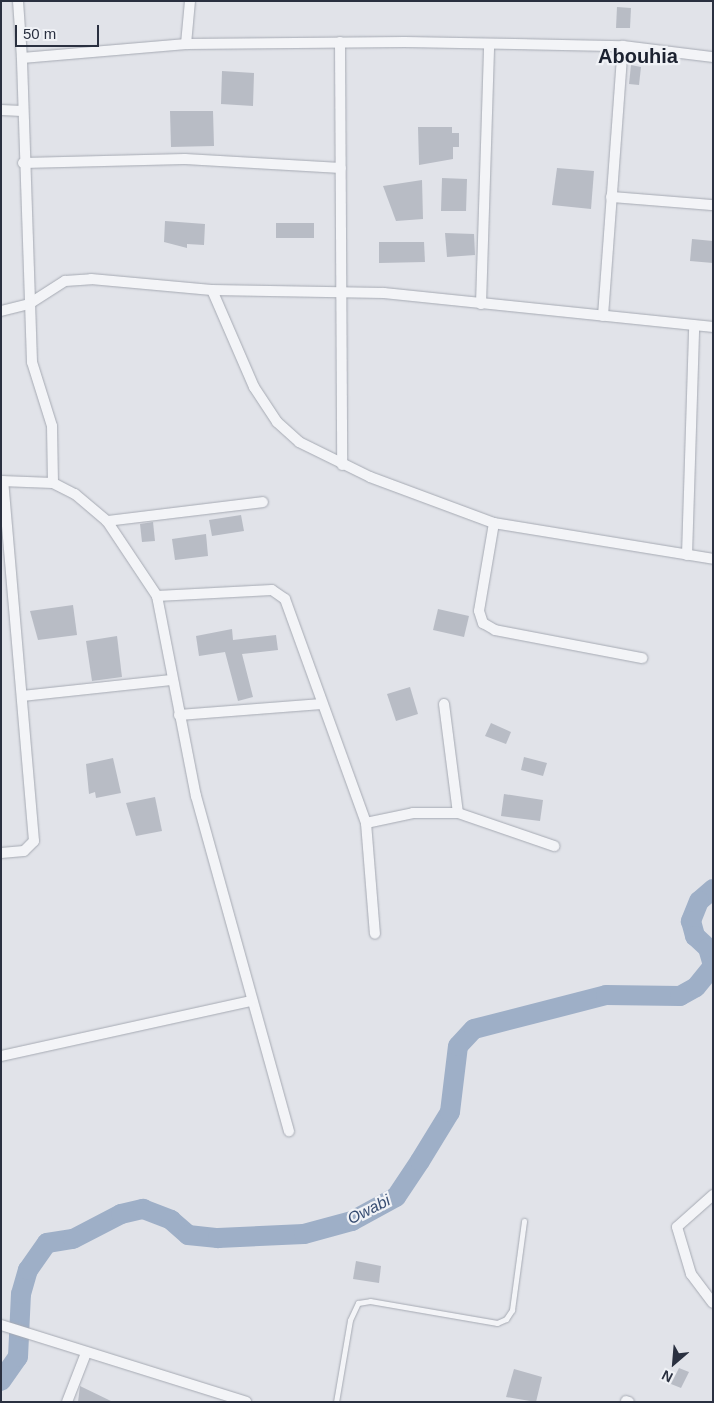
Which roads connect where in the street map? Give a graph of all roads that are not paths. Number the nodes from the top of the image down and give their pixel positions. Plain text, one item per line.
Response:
1 (18, 1) edge
2 (190, 1) edge
3 (340, 42) junction
4 (186, 44) junction
5 (489, 45) junction
6 (623, 46) junction
7 (713, 56) edge
8 (22, 58) junction
9 (1, 110) edge
10 (22, 111) junction
11 (23, 163) junction
12 (341, 168) junction
13 (611, 197) junction
14 (713, 205) edge
15 (212, 290) junction
16 (342, 291) junction
17 (29, 304) junction
18 (481, 304) junction
19 (1, 311) edge
20 (603, 316) junction
21 (694, 326) junction
22 (713, 327) edge
23 (342, 465) junction
24 (2, 481) edge
25 (53, 483) junction
26 (264, 502) dead end
27 (107, 521) junction
28 (494, 523) junction
29 (687, 555) junction
30 (713, 559) edge
31 (157, 596) junction
32 (642, 658) dead end
33 (171, 680) junction
34 (22, 696) junction
35 (322, 704) junction
36 (444, 704) dead end
37 (179, 715) junction
38 (458, 813) junction
39 (366, 823) junction
40 (554, 846) dead end
41 (1, 853) edge
42 (375, 934) dead end
43 (251, 1001) junction
44 (1, 1056) edge
45 (289, 1131) dead end
46 (713, 1195) edge
47 (524, 1221) dead end
48 (713, 1303) edge
49 (1, 1325) edge
50 (86, 1353) junction
51 (67, 1402) edge
52 (246, 1402) edge
53 (336, 1402) edge

1 - 8 street
2 - 4 street
3 - 4 street
3 - 5 street
3 - 12 street
4 - 8 street
5 - 6 street
5 - 18 street
6 - 7 street
6 - 13 street
8 - 10 street
9 - 10 street
10 - 11 street
11 - 12 street
11 - 17 street
12 - 16 street
13 - 14 street
13 - 20 street
15 - 16 street
15 - 17 street
15 - 23 street
16 - 18 street
16 - 23 street
17 - 19 street
17 - 25 street
18 - 20 street
20 - 21 street
21 - 22 street
21 - 29 street
23 - 28 street
24 - 25 street
24 - 34 street
25 - 27 street
26 - 27 street
27 - 31 street
28 - 29 street
28 - 32 street
29 - 30 street
31 - 33 street
31 - 35 street
33 - 34 street
33 - 37 street
34 - 41 street
35 - 37 street
35 - 39 street
36 - 38 street
37 - 43 street
38 - 39 street
38 - 40 street
39 - 42 street
43 - 44 street
43 - 45 street
46 - 48 street
47 - 53 lane
49 - 50 street
50 - 51 street
50 - 52 street

